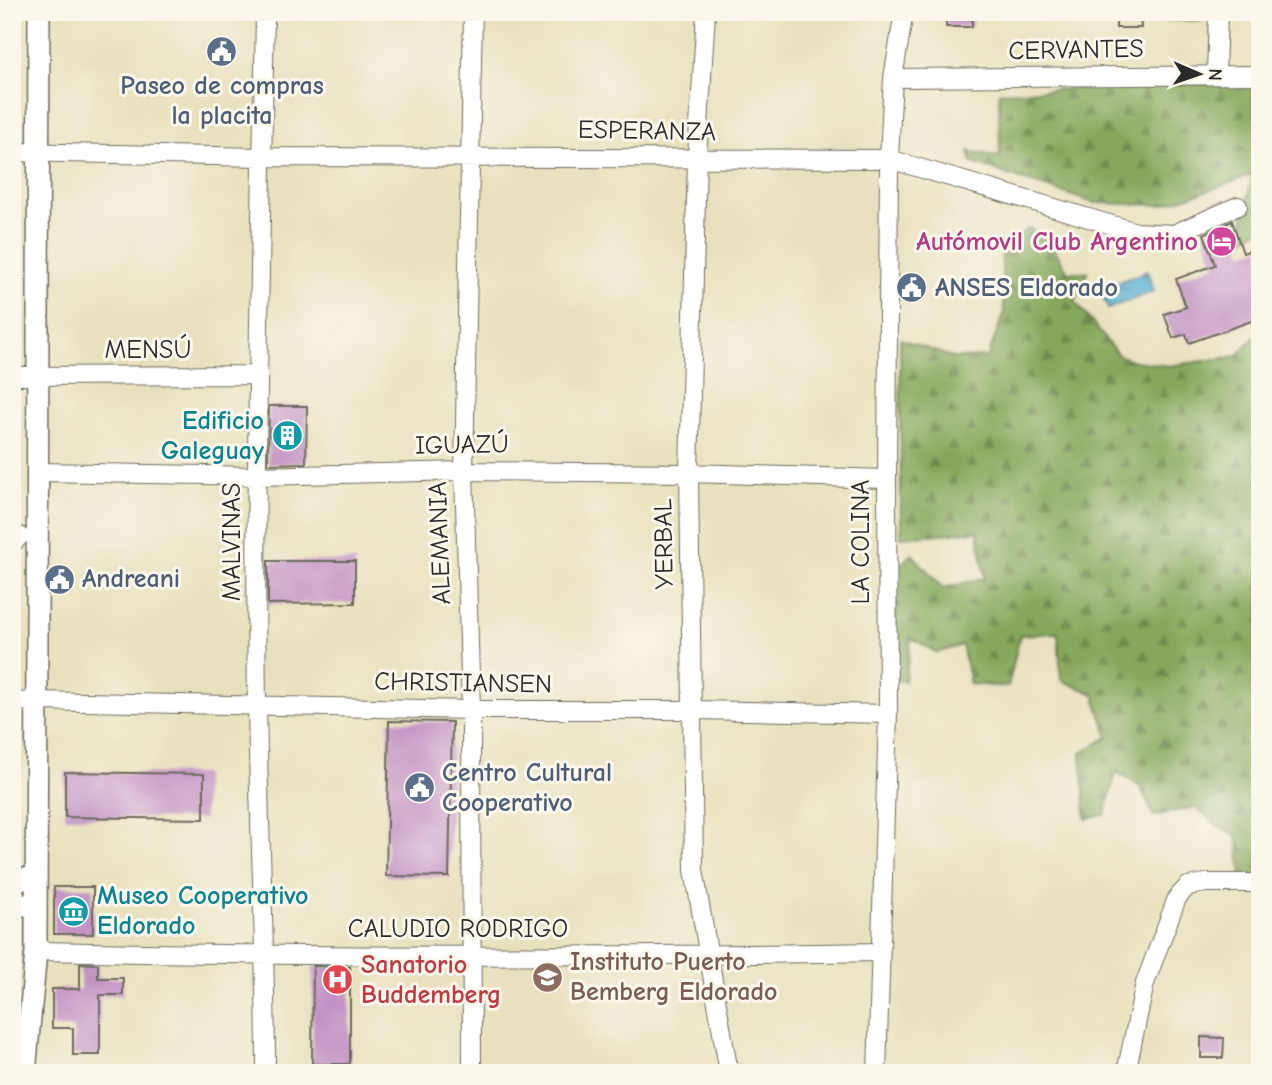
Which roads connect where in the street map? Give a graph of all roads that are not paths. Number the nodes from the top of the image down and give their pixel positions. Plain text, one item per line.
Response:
1 (39, 12) edge
2 (265, 12) edge
3 (473, 12) edge
4 (706, 12) edge
5 (904, 12) edge
6 (1217, 12) edge
7 (1216, 74) junction
8 (1260, 75) edge
9 (893, 78) junction
10 (12, 152) edge
11 (39, 152) junction
12 (471, 156) junction
13 (263, 157) junction
14 (697, 158) junction
15 (889, 159) junction
16 (1238, 206) dead end
17 (257, 375) junction
18 (12, 376) edge
19 (38, 376) junction
20 (464, 471) junction
21 (38, 472) junction
22 (689, 473) junction
23 (258, 476) junction
24 (887, 479) junction
25 (21, 536) edge
26 (37, 701) junction
27 (12, 702) edge
28 (257, 706) junction
29 (693, 709) junction
30 (471, 710) junction
31 (888, 714) junction
32 (12, 879) edge
33 (36, 879) junction
34 (1260, 883) edge
35 (12, 905) edge
36 (36, 905) junction
37 (36, 951) junction
38 (880, 952) junction
39 (471, 955) junction
40 (708, 955) junction
41 (266, 956) junction
42 (25, 1073) edge
43 (266, 1073) edge
44 (472, 1073) edge
45 (729, 1073) edge
46 (877, 1073) edge
47 (1126, 1073) edge

1 - 11 main road
2 - 13 street, MALVINAS
3 - 12 street, ALEMANIA
4 - 14 street, YERBAL
5 - 9 street, LA COLINA
6 - 7 street
7 - 8 street, CERVANTES
7 - 9 street, CERVANTES
9 - 15 street, LA COLINA
10 - 11 street, ESPERANZA
11 - 13 street, ESPERANZA
11 - 19 main road
12 - 13 street, ESPERANZA
12 - 14 street, ESPERANZA
12 - 20 street, ALEMANIA
13 - 17 street, MALVINAS
14 - 15 street, ESPERANZA
14 - 22 street, YERBAL
15 - 16 street, ESPERANZA
15 - 24 street, LA COLINA
17 - 19 street, MENSÚ
17 - 23 street, MALVINAS
18 - 19 street, MENSÚ
19 - 21 main road
20 - 22 street, IGUAZÚ
20 - 23 street, IGUAZÚ
20 - 30 street, ALEMANIA
21 - 23 street, IGUAZÚ
21 - 25 main road
22 - 24 street, IGUAZÚ
22 - 29 street, YERBAL
23 - 28 street, MALVINAS
24 - 31 street, LA COLINA
25 - 26 main road
26 - 27 street, CHRISTIANSEN
26 - 28 street, CHRISTIANSEN
26 - 33 main road
28 - 30 street, CHRISTIANSEN
28 - 41 street, MALVINAS
29 - 30 street, CHRISTIANSEN
29 - 31 street, CHRISTIANSEN
29 - 40 street, YERBAL
30 - 39 street, ALEMANIA
31 - 38 street, LA COLINA
32 - 33 main road
33 - 36 main road
34 - 47 street
35 - 36 main road
36 - 37 main road
37 - 41 street, CALUDIO RODRIGO
37 - 42 main road
38 - 40 street, CALUDIO RODRIGO
38 - 46 street, LA COLINA
39 - 40 street, CALUDIO RODRIGO
39 - 41 street, CALUDIO RODRIGO
39 - 44 street, ALEMANIA
40 - 45 street, YERBAL
41 - 43 street, MALVINAS

